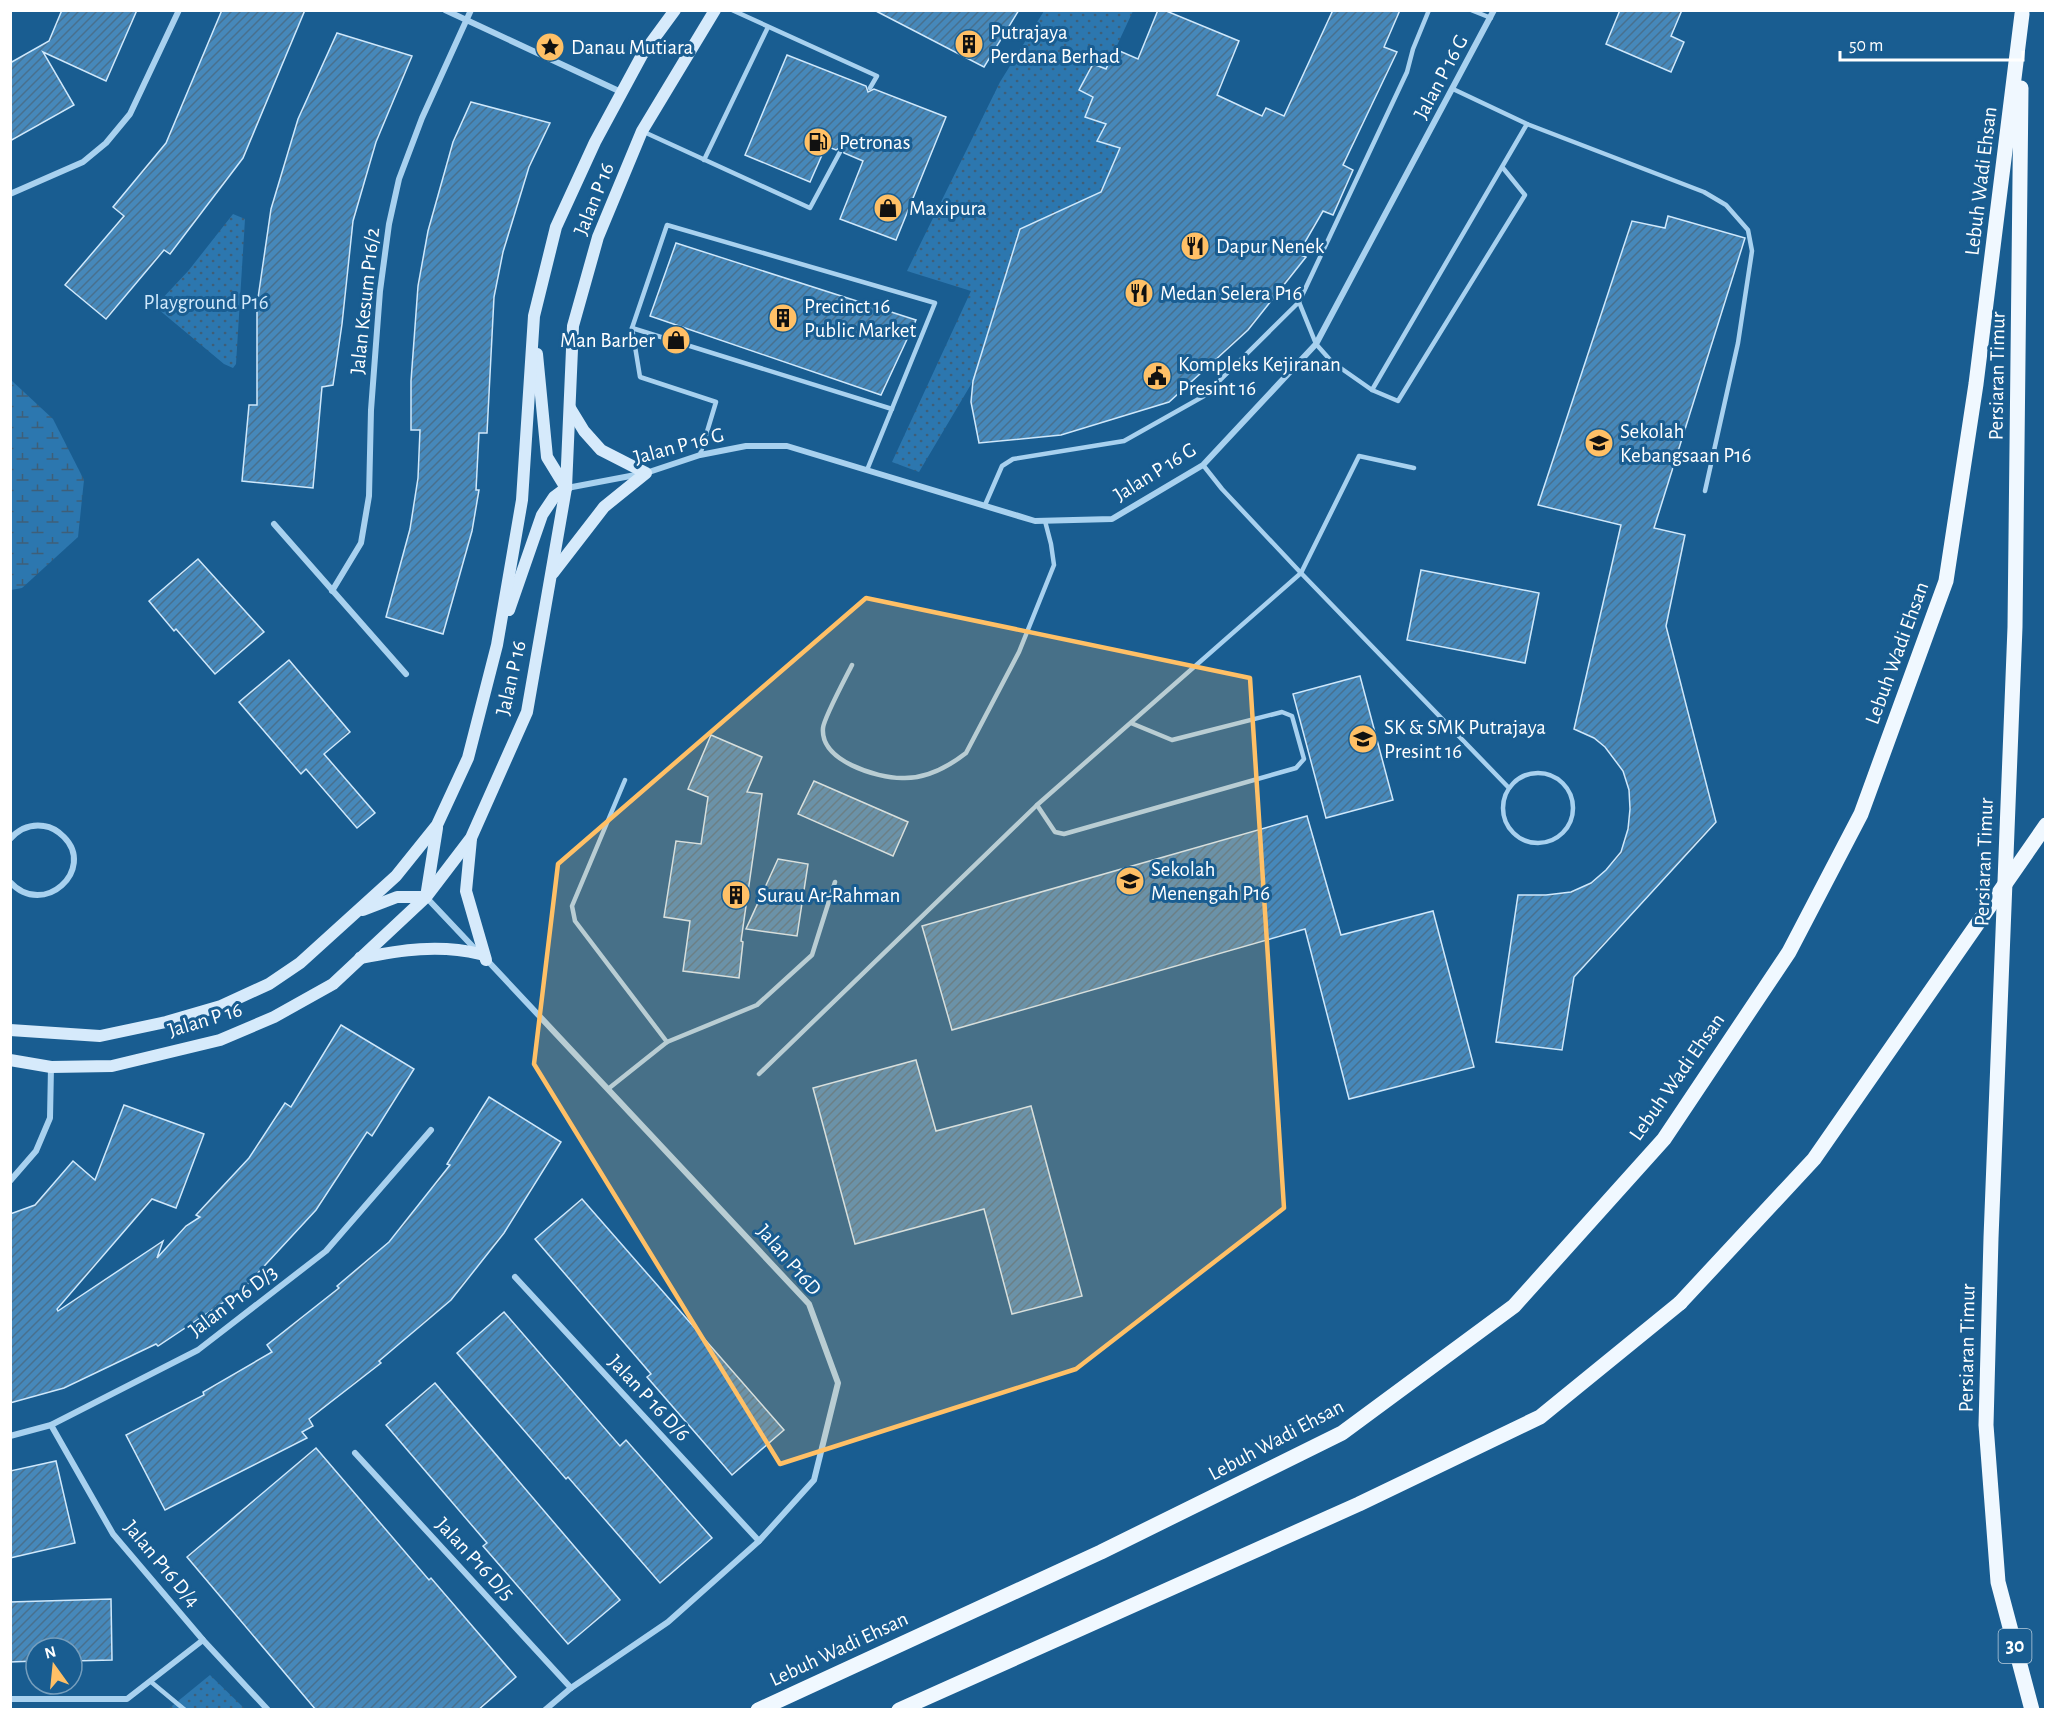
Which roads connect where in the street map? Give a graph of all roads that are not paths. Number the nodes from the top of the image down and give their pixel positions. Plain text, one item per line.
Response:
1 (179, 10) edge
2 (445, 10) edge
3 (471, 10) edge
4 (675, 10) edge
5 (716, 10) edge
6 (732, 10) edge
7 (1429, 10) edge
8 (1471, 10) edge
9 (1494, 10) edge
10 (2022, 12) edge
11 (1491, 18) junction
12 (466, 20) junction
13 (768, 27) junction
14 (870, 88) dead end
15 (1453, 90) junction
16 (622, 93) junction
17 (1527, 124) junction
18 (642, 131) junction
19 (840, 152) dead end
20 (704, 160) junction
21 (1503, 168) junction
22 (10, 194) edge
23 (1299, 302) junction
24 (534, 316) junction
25 (632, 328) junction
26 (1316, 344) junction
27 (1372, 390) junction
28 (570, 407) junction
29 (892, 409) junction
30 (700, 455) junction
31 (1203, 465) junction
32 (1414, 468) dead end
33 (867, 470) junction
34 (646, 472) junction
35 (566, 488) junction
36 (1705, 491) dead end
37 (985, 505) junction
38 (1046, 521) junction
39 (274, 524) dead end
40 (1301, 573) junction
41 (551, 575) junction
42 (332, 591) junction
43 (497, 645) junction
44 (852, 665) dead end
45 (406, 674) dead end
46 (1131, 723) junction
47 (625, 780) dead end
48 (1509, 788) junction
49 (1036, 805) junction
50 (437, 825) junction
51 (2046, 825) edge
52 (471, 838) junction
53 (10, 839) edge
54 (10, 882) edge
55 (835, 882) dead end
56 (426, 897) junction
57 (351, 916) junction
58 (483, 957) junction
59 (360, 958) junction
60 (10, 1030) edge
61 (667, 1042) junction
62 (10, 1060) edge
63 (51, 1067) junction
64 (759, 1074) dead end
65 (608, 1089) junction
66 (431, 1130) dead end
67 (10, 1181) edge
68 (515, 1277) dead end
69 (51, 1425) junction
70 (10, 1436) edge
71 (355, 1453) dead end
72 (759, 1541) junction
73 (203, 1640) junction
74 (150, 1681) junction
75 (571, 1688) junction
76 (10, 1699) edge
77 (185, 1710) edge
78 (268, 1710) edge
79 (545, 1710) edge
80 (758, 1710) edge
81 (899, 1710) edge
82 (2032, 1710) edge

1 - 22 street
2 - 12 street
3 - 12 street, Jalan Kesum P16/2
4 - 16 street, Jalan P 16
5 - 18 street, Jalan P 16
6 - 13 lane
7 - 23 lane
8 - 11 lane
9 - 11 street, Jalan P 16 G
10 - 80 main road, Lebuh Wadi Ehsan
10 - 82 main road, Persiaran Timur / 30
11 - 15 street, Jalan P 16 G
12 - 16 street
12 - 42 street, Jalan Kesum P16/2
13 - 14 lane
13 - 20 lane
15 - 17 lane
15 - 26 street, Jalan P 16 G
16 - 24 street, Jalan P 16
17 - 21 lane
17 - 36 lane
18 - 20 lane
18 - 28 street, Jalan P 16
19 - 20 lane
21 - 27 lane
21 - 27 lane
23 - 26 lane
23 - 37 lane
24 - 35 street
24 - 43 street, Jalan P 16
25 - 29 lane
25 - 29 lane
25 - 30 lane
26 - 27 lane
26 - 31 street, Jalan P 16 G
28 - 34 street
28 - 35 street, Jalan P 16
29 - 33 lane
30 - 33 street, Jalan P 16 G
30 - 34 street, Jalan P 16 G
31 - 38 street, Jalan P 16 G
31 - 40 lane
32 - 40 lane
33 - 37 street, Jalan P 16 G
34 - 35 street, Jalan P 16 G
34 - 41 street
35 - 41 street, Jalan P 16
35 - 43 street
37 - 38 street, Jalan P 16 G
38 - 44 lane
39 - 42 street
40 - 46 lane
40 - 48 lane
41 - 52 street, Jalan P 16
42 - 45 street
43 - 50 street, Jalan P 16
46 - 49 lane
46 - 49 lane
47 - 61 lane
48 - 48 lane
49 - 64 lane
50 - 56 street
50 - 57 street, Jalan P 16
51 - 81 main road, bridge
52 - 56 street, Jalan P 16
52 - 58 street
53 - 54 street
55 - 61 lane
56 - 57 street
56 - 58 street, Jalan P16D
56 - 59 street, Jalan P 16
57 - 60 street, Jalan P 16
58 - 59 street
58 - 65 street, Jalan P16D
59 - 63 street, Jalan P 16
61 - 65 lane
62 - 63 street, Jalan P 16
63 - 67 street
65 - 72 street, Jalan P16D
66 - 69 street, Jalan P16 D/3
68 - 72 street, Jalan P 16 D/6
69 - 70 street, Jalan P16 D/3
69 - 73 street, Jalan P16 D/4
71 - 75 street, Jalan P16 D/5
72 - 75 street, Jalan P16D
73 - 74 street
73 - 78 street, Jalan P16 D/4
74 - 76 street
74 - 77 lane
75 - 79 street, Jalan P16D

